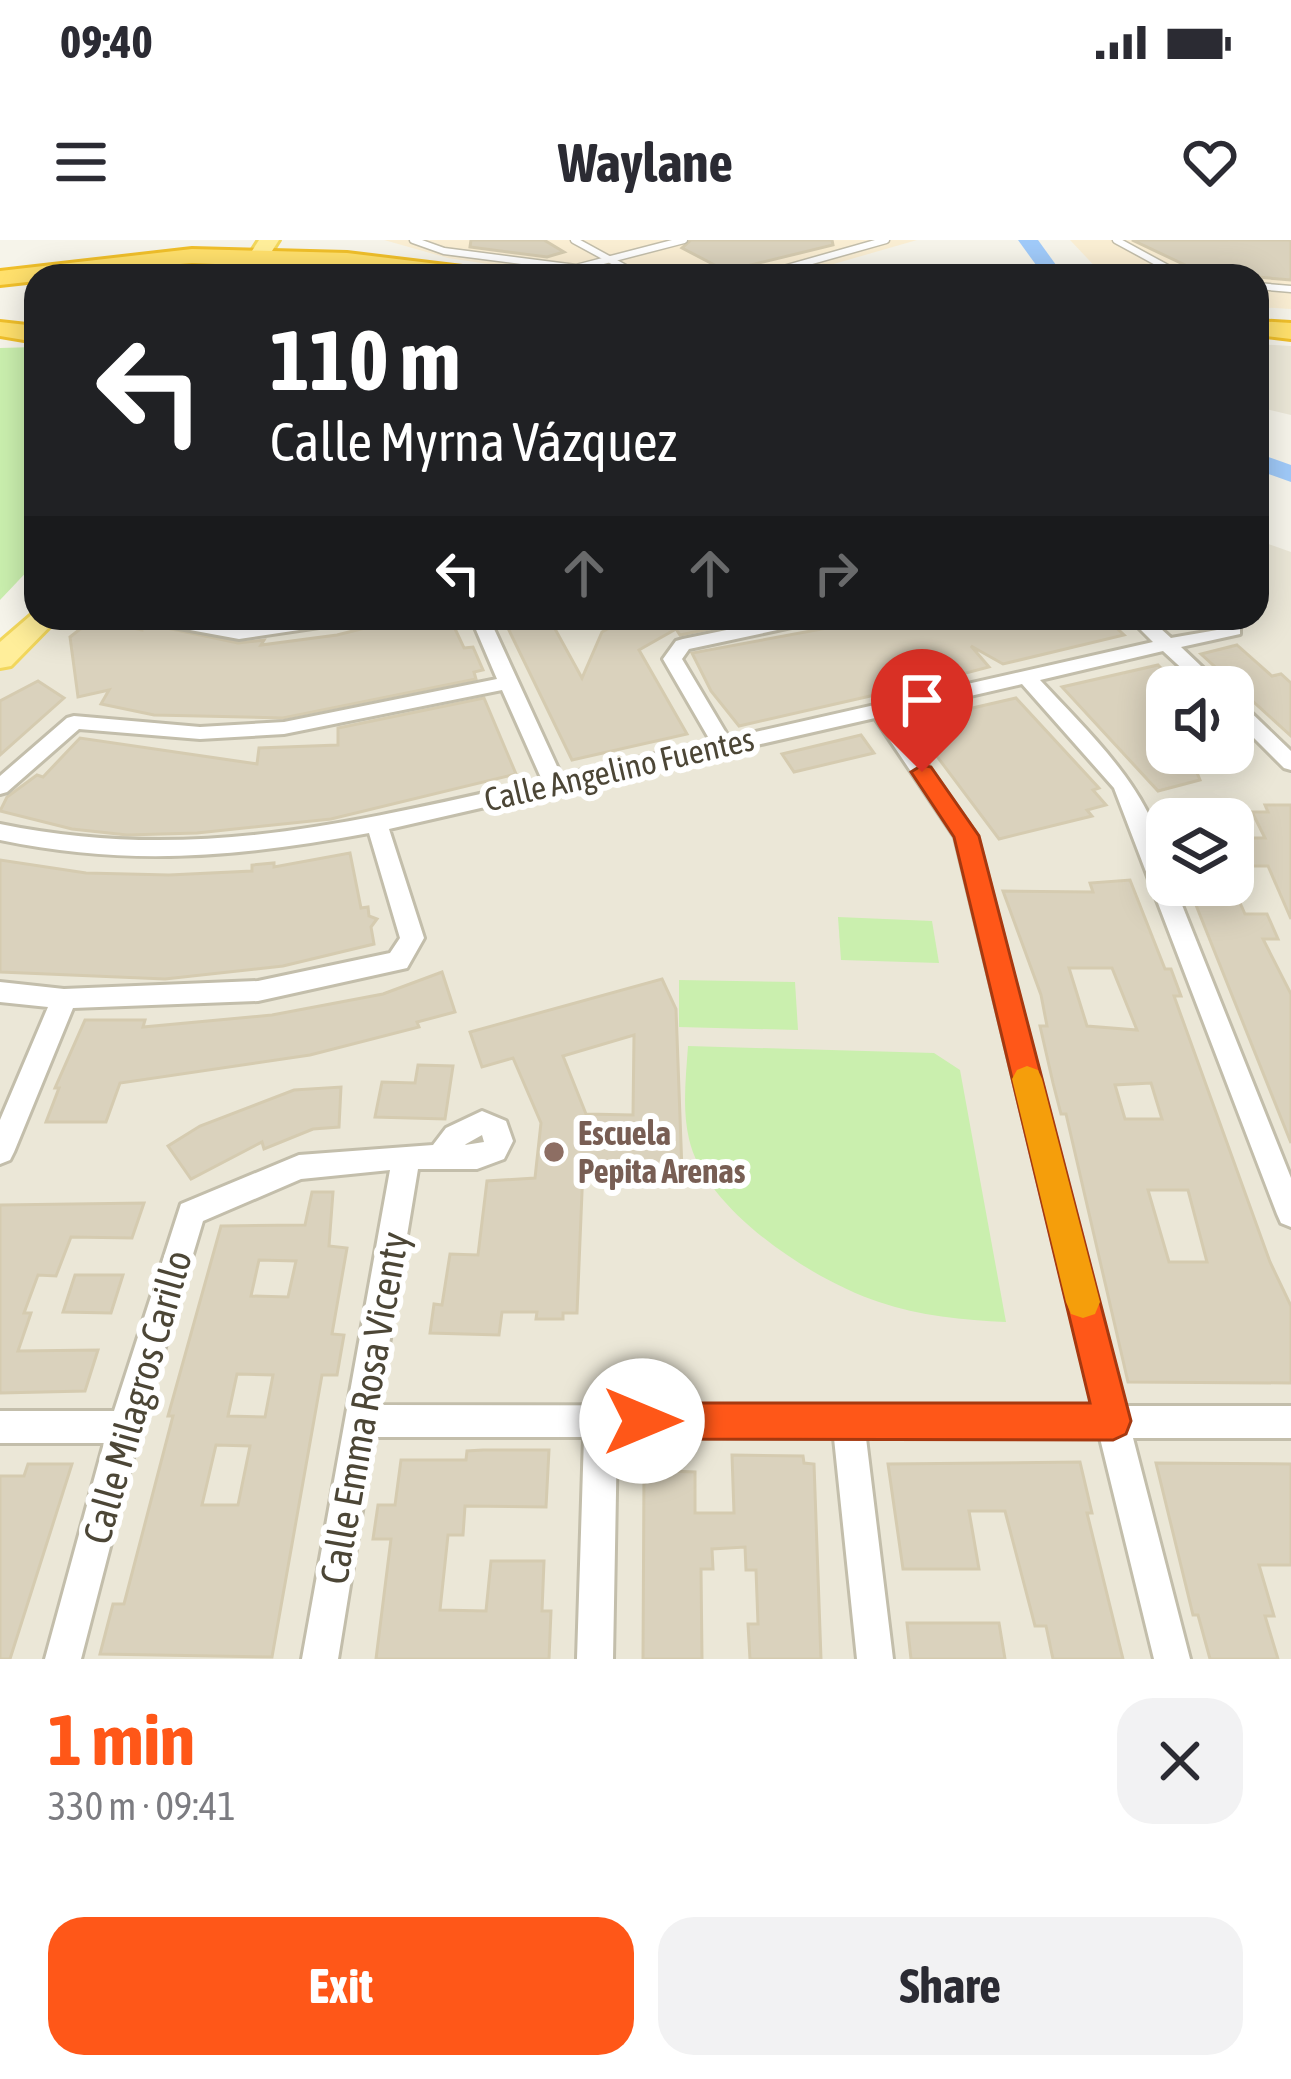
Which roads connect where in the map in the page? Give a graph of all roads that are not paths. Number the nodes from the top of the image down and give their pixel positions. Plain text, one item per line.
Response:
1 (342, 240) edge
2 (413, 240) edge
3 (574, 240) edge
4 (684, 240) edge
5 (886, 240) edge
6 (1116, 240) edge
7 (202, 248) edge
8 (611, 260) junction
9 (98, 264) edge
10 (234, 264) edge
11 (277, 264) edge
12 (380, 264) edge
13 (428, 264) edge
14 (533, 264) edge
15 (594, 264) edge
16 (621, 264) edge
17 (801, 264) edge
18 (1160, 264) edge
19 (24, 604) edge
20 (0, 627) edge
21 (30, 630) edge
22 (222, 630) edge
23 (260, 630) edge
24 (486, 630) edge
25 (754, 630) edge
26 (1151, 630) edge
27 (1233, 630) dead end
28 (1166, 643) junction
29 (0, 659) edge
30 (1191, 666) edge
31 (1026, 676) junction
32 (510, 682) junction
33 (879, 709) junction
34 (1254, 727) edge
35 (723, 745) junction
36 (1291, 763) edge
37 (554, 784) junction
38 (0, 787) edge
39 (377, 824) junction
40 (0, 832) edge
41 (0, 992) edge
42 (64, 999) junction
43 (0, 1152) edge
44 (440, 1156) dead end
45 (406, 1157) junction
46 (1291, 1214) edge
47 (364, 1421) junction
48 (601, 1421) junction
49 (848, 1421) junction
50 (1113, 1421) junction
51 (1291, 1422) edge
52 (0, 1427) edge
53 (125, 1427) junction
54 (63, 1659) edge
55 (320, 1659) edge
56 (595, 1659) edge
57 (875, 1659) edge
58 (1172, 1659) edge

1 - 13 highway
2 - 14 lane
3 - 8 lane
4 - 8 lane
5 - 17 lane
6 - 18 lane
7 - 9 highway
7 - 10 highway
8 - 15 lane
8 - 16 lane
11 - 12 highway
19 - 20 main road
21 - 29 main road
22 - 23 street
24 - 32 street
25 - 35 street
26 - 28 street
27 - 28 street, Calle Angelino Fuentes
28 - 30 street
28 - 31 street, Calle Angelino Fuentes
31 - 33 street, Calle Angelino Fuentes
31 - 46 street
32 - 37 street
32 - 38 street
33 - 35 street, Calle Angelino Fuentes
33 - 50 street
34 - 36 street
35 - 37 street, Calle Angelino Fuentes
37 - 39 street, Calle Angelino Fuentes
39 - 40 street, Calle Angelino Fuentes
39 - 42 street
41 - 42 street
42 - 43 street
44 - 45 street, Calle Milagros Carillo
45 - 47 street, Calle Emma Rosa Vicenty
45 - 53 street, Calle Milagros Carillo
47 - 48 street
47 - 55 street, Calle Emma Rosa Vicenty
48 - 49 street
48 - 56 street
49 - 50 street
49 - 57 street
50 - 51 street
50 - 58 street
52 - 53 street
53 - 54 street, Calle Milagros Carillo

